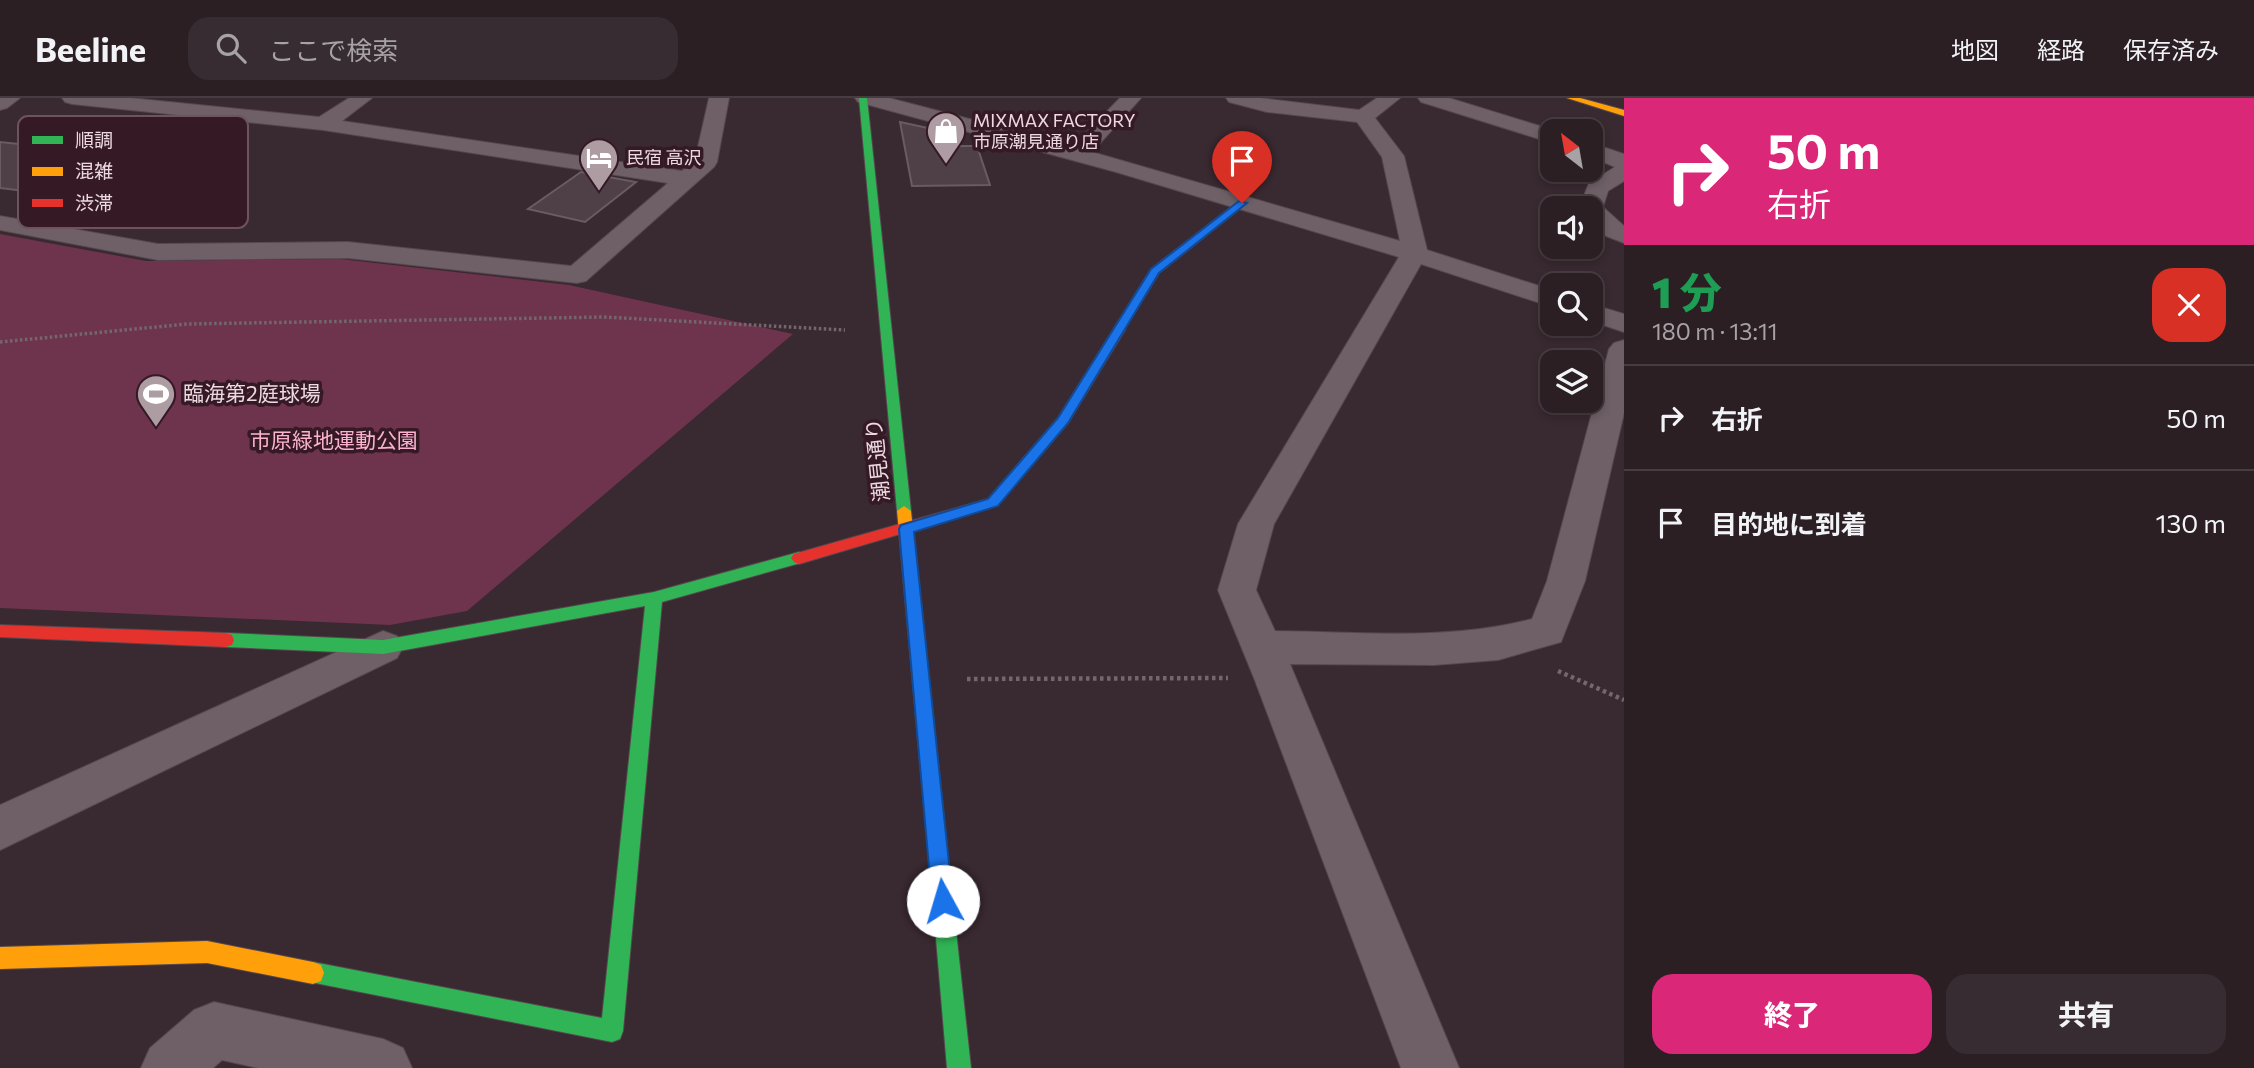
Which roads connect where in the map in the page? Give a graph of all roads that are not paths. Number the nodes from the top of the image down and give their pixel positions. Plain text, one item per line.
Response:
1 (10, 98) edge
2 (72, 98) edge
3 (362, 98) edge
4 (719, 98) edge
5 (864, 98) edge
6 (1131, 98) edge
7 (1236, 98) edge
8 (1428, 98) edge
9 (1572, 98) edge
10 (0, 104) edge
11 (1376, 107) edge
12 (1624, 113) edge
13 (246, 116) edge
14 (248, 116) edge
15 (323, 124) junction
16 (1540, 133) edge
17 (1079, 153) junction
18 (1603, 154) edge
19 (1624, 162) edge
20 (1624, 171) edge
21 (688, 179) junction
22 (1242, 203) junction
23 (0, 223) edge
24 (18, 226) edge
25 (27, 228) edge
26 (1624, 235) edge
27 (1415, 252) junction
28 (1540, 295) edge
29 (1603, 316) edge
30 (1624, 323) edge
31 (1624, 349) edge
32 (906, 529) junction
33 (654, 598) junction
34 (0, 631) edge
35 (383, 647) junction
36 (1269, 662) junction
37 (0, 828) edge
38 (0, 958) edge
39 (170, 1068) edge
40 (383, 1068) edge
41 (959, 1068) edge
42 (1430, 1068) edge

1 - 10 street
2 - 13 street
3 - 15 street
4 - 21 street
5 - 17 street
5 - 32 street, 潮見通り
6 - 17 street
7 - 11 street
8 - 16 street
9 - 12 street
11 - 27 street
14 - 15 street
15 - 21 street
17 - 22 street
18 - 19 street
20 - 26 street
21 - 25 street
22 - 27 street
22 - 32 street
23 - 24 street
27 - 28 street
27 - 36 street
29 - 30 street
31 - 36 street
32 - 33 street
32 - 41 street, 潮見通り
33 - 35 street
33 - 38 street
34 - 35 street
35 - 37 street
36 - 42 street
39 - 40 street

